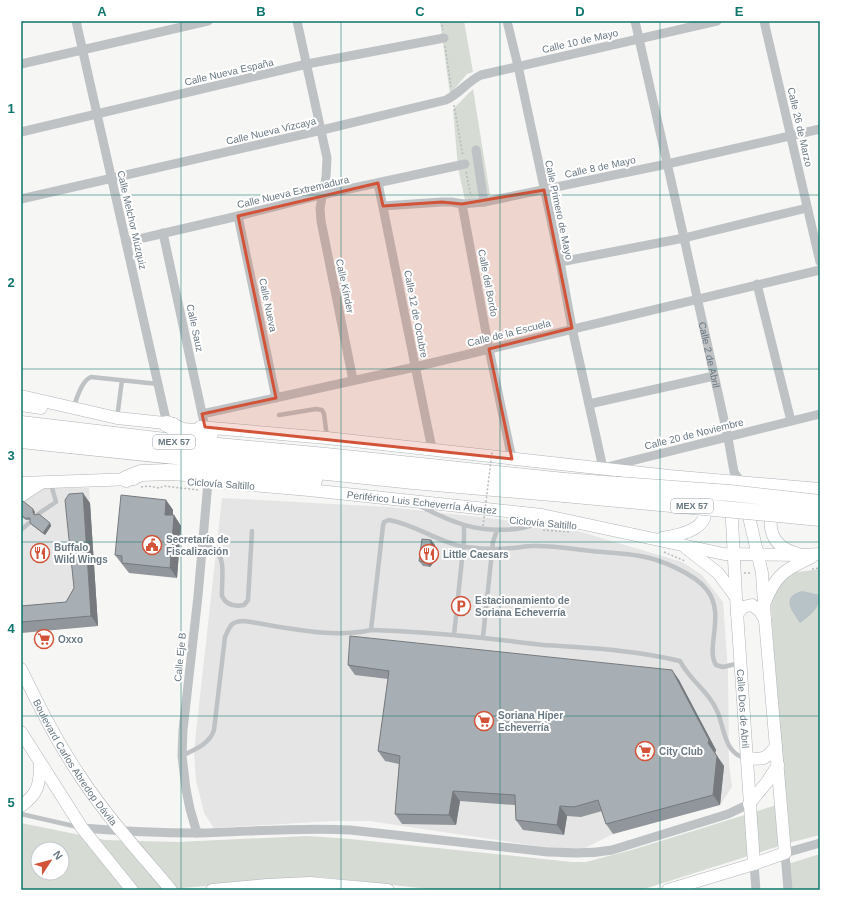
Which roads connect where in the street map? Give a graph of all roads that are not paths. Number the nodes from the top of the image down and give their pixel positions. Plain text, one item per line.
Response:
1 (76, 21) edge
2 (208, 21) edge
3 (297, 21) edge
4 (507, 21) edge
5 (635, 21) edge
6 (717, 21) edge
7 (764, 21) edge
8 (444, 38) road end
9 (639, 39) junction
10 (82, 50) junction
11 (21, 64) edge
12 (307, 64) junction
13 (518, 66) junction
14 (98, 114) junction
15 (820, 128) edge
16 (322, 130) junction
17 (21, 132) edge
18 (790, 135) junction
19 (476, 150) dead end
20 (464, 164) road end
21 (667, 164) junction
22 (112, 179) junction
23 (378, 183) junction
24 (544, 190) junction
25 (321, 195) junction
26 (21, 199) edge
27 (484, 202) junction
28 (462, 204) junction
29 (383, 206) junction
30 (807, 208) junction
31 (238, 216) junction
32 (163, 233) junction
33 (684, 238) junction
34 (126, 242) junction
35 (560, 262) junction
36 (820, 262) edge
37 (820, 270) edge
38 (757, 284) junction
39 (697, 299) junction
40 (572, 328) junction
41 (489, 349) junction
42 (415, 367) junction
43 (714, 376) junction
44 (122, 380) junction
45 (353, 380) junction
46 (158, 384) junction
47 (21, 396) edge
48 (276, 398) junction
49 (589, 404) junction
50 (21, 405) edge
51 (73, 408) junction
52 (202, 414) junction
53 (820, 414) edge
54 (279, 416) dead end
55 (117, 418) junction
56 (791, 421) junction
57 (21, 424) edge
58 (167, 424) junction
59 (205, 427) junction
60 (327, 438) junction
61 (728, 438) junction
62 (21, 440) edge
63 (432, 449) junction
64 (512, 459) junction
65 (326, 464) junction
66 (397, 464) junction
67 (603, 468) junction
68 (351, 474) junction
69 (669, 476) junction
70 (735, 478) junction
71 (23, 482) edge
72 (46, 482) junction
73 (131, 483) junction
74 (207, 486) junction
75 (564, 488) junction
76 (820, 490) edge
77 (21, 496) edge
78 (410, 501) junction
79 (820, 503) edge
80 (38, 514) edge
81 (556, 517) junction
82 (820, 518) edge
83 (29, 523) edge
84 (464, 526) junction
85 (21, 530) edge
86 (252, 530) dead end
87 (497, 530) junction
88 (656, 539) junction
89 (202, 544) junction
90 (683, 546) junction
91 (463, 547) junction
92 (492, 549) junction
93 (734, 554) junction
94 (758, 554) junction
95 (818, 554) edge
96 (803, 555) junction
97 (736, 597) junction
98 (764, 603) junction
99 (737, 614) junction
100 (765, 620) junction
101 (371, 630) junction
102 (454, 635) junction
103 (483, 637) junction
104 (741, 663) junction
105 (21, 669) edge
106 (21, 732) edge
107 (776, 746) junction
108 (182, 756) junction
109 (748, 758) junction
110 (40, 764) junction
111 (778, 765) junction
112 (749, 804) junction
113 (21, 806) edge
114 (21, 814) edge
115 (82, 828) junction
116 (121, 831) junction
117 (197, 833) junction
118 (820, 843) edge
119 (785, 852) junction
120 (754, 864) junction
121 (132, 890) edge
122 (171, 890) edge
123 (216, 890) edge
124 (388, 890) edge
125 (668, 890) edge
126 (756, 890) edge
127 (788, 890) edge

1 - 10 street, Calle Melchor Múzquiz
2 - 10 street
3 - 12 street, Calle Kínder
4 - 13 street, Calle Primero de Mayo
5 - 9 street, Calle 2 de Abril
6 - 9 street, Calle 10 de Mayo
7 - 18 street, Calle 26 de Marzo
8 - 12 street, Calle Nueva España
9 - 13 street, Calle 10 de Mayo
9 - 21 street, Calle 2 de Abril
10 - 11 street
10 - 14 street, Calle Melchor Múzquiz
12 - 14 street, Calle Nueva España
12 - 16 street, Calle Kínder
13 - 16 street, Calle Nueva Vizcaya
13 - 24 street, Calle Primero de Mayo
14 - 17 street, Calle Nueva España
14 - 22 street, Calle Melchor Múzquiz
15 - 18 street, Calle 8 de Mayo
16 - 22 street, Calle Nueva Vizcaya
16 - 25 street, Calle Kínder
18 - 21 street, Calle 8 de Mayo
18 - 30 street, Calle 26 de Marzo
19 - 27 street
20 - 23 street, Calle Nueva Extremadura
21 - 24 street, Calle 8 de Mayo
21 - 33 street, Calle 2 de Abril
22 - 26 street, Calle Nueva Vizcaya
22 - 34 street, Calle Melchor Múzquiz
23 - 25 street, Calle Nueva Extremadura
23 - 29 street, Calle 12 de Octubre
24 - 27 street, Calle 8 de Mayo
24 - 35 street, Calle Primero de Mayo
25 - 31 street, Calle Nueva Extremadura
25 - 45 street, Calle Kínder
27 - 28 street, Calle 8 de Mayo
28 - 29 street, Calle 8 de Mayo
28 - 41 street, Calle del Bordo
29 - 42 street, Calle 12 de Octubre
30 - 33 street
30 - 36 street, Calle 26 de Marzo
31 - 32 street, Calle Nueva Extremadura
31 - 48 street, Calle Nueva
32 - 34 street, Calle Nueva Extremadura
32 - 52 street, Calle Sauz
33 - 35 street
33 - 39 street, Calle 2 de Abril
34 - 46 street, Calle Melchor Múzquiz
35 - 40 street, Calle Primero de Mayo
37 - 38 street, Calle de la Escuela
38 - 39 street, Calle de la Escuela
38 - 56 street
39 - 40 street, Calle de la Escuela
39 - 43 street, Calle 2 de Abril
40 - 41 street, Calle de la Escuela
40 - 49 street, Calle Primero de Mayo
41 - 42 street, Calle de la Escuela
41 - 64 street, Calle del Bordo
42 - 45 street, Calle de la Escuela
42 - 63 street, Calle 12 de Octubre
43 - 49 street
43 - 61 street, Calle 2 de Abril
44 - 46 lane
44 - 51 lane
44 - 55 lane
45 - 48 street, Calle de la Escuela
46 - 58 street, Calle Melchor Múzquiz
47 - 51 street
48 - 52 street, Calle de la Escuela
49 - 67 street, Calle Primero de Mayo
50 - 51 street
51 - 55 street
52 - 59 street, Calle Sauz
53 - 56 street, Calle 20 de Noviembre
54 - 60 lane
55 - 58 street
56 - 61 street, Calle 20 de Noviembre
57 - 65 highway, Periférico Luis Echeverría Álvarez / MEX 57
58 - 59 street
58 - 66 highway
59 - 60 street
60 - 63 street
61 - 67 street, Calle 20 de Noviembre
61 - 70 street, Calle 2 de Abril
62 - 65 highway, Periférico Luis Echeverría Álvarez / MEX 57
63 - 64 street
64 - 67 street
65 - 66 highway, Periférico Luis Echeverría Álvarez / MEX 57
65 - 68 highway, Periférico Luis Echeverría Álvarez / MEX 57
66 - 75 highway, Periférico Luis Echeverría Álvarez / MEX 57
67 - 69 street
68 - 73 highway
68 - 75 highway, Periférico Luis Echeverría Álvarez / MEX 57
69 - 70 street
69 - 88 street
70 - 76 street
70 - 93 street, Calle 2 de Abril
70 - 94 street, Calle 2 de Abril
71 - 72 street, Periférico Luis Echeverría Álvarez
72 - 73 street, Periférico Luis Echeverría Álvarez
72 - 77 street
72 - 80 lane
73 - 74 street, Periférico Luis Echeverría Álvarez
74 - 78 street, Periférico Luis Echeverría Álvarez
74 - 89 street, Calle Eje B
75 - 79 highway, Periférico Luis Echeverría Álvarez / MEX 57, bridge
75 - 82 highway, Periférico Luis Echeverría Álvarez / MEX 57, bridge
76 - 96 street
78 - 81 street, Periférico Luis Echeverría Álvarez
78 - 84 lane
81 - 87 lane
81 - 88 street, Periférico Luis Echeverría Álvarez
83 - 85 lane
84 - 87 lane
84 - 91 lane
86 - 89 lane
87 - 92 lane
88 - 90 street, Periférico Luis Echeverría Álvarez
89 - 108 street, Calle Eje B
90 - 93 street, Periférico Luis Echeverría Álvarez
90 - 97 street
91 - 92 lane
91 - 101 lane
91 - 102 lane
92 - 103 lane
92 - 104 lane
93 - 94 street, Periférico Luis Echeverría Álvarez
93 - 97 street, Calle Dos de Abril
94 - 96 street, Periférico Luis Echeverría Álvarez
94 - 98 street
95 - 96 street, Periférico Luis Echeverría Álvarez
95 - 98 street
97 - 99 street, Calle Dos de Abril
98 - 100 street
99 - 100 street
99 - 104 street, Calle Dos de Abril
100 - 107 street
101 - 102 lane
101 - 108 lane
102 - 103 lane
103 - 109 lane
104 - 109 street, Calle Dos de Abril
105 - 116 street, Boulevard Carlos Abredop Dávila
106 - 110 street
107 - 109 street
107 - 111 street
108 - 117 street, Calle Eje B
109 - 112 street, Calle Dos de Abril
110 - 113 street
110 - 115 street
111 - 112 street
111 - 119 street
112 - 117 street
112 - 120 street, Calle Dos de Abril
114 - 115 lane
115 - 116 street
115 - 121 street
116 - 117 street
116 - 122 street, Boulevard Carlos Abredop Dávila
118 - 119 street
119 - 120 street
119 - 127 street
120 - 125 street
120 - 126 street
123 - 124 street

